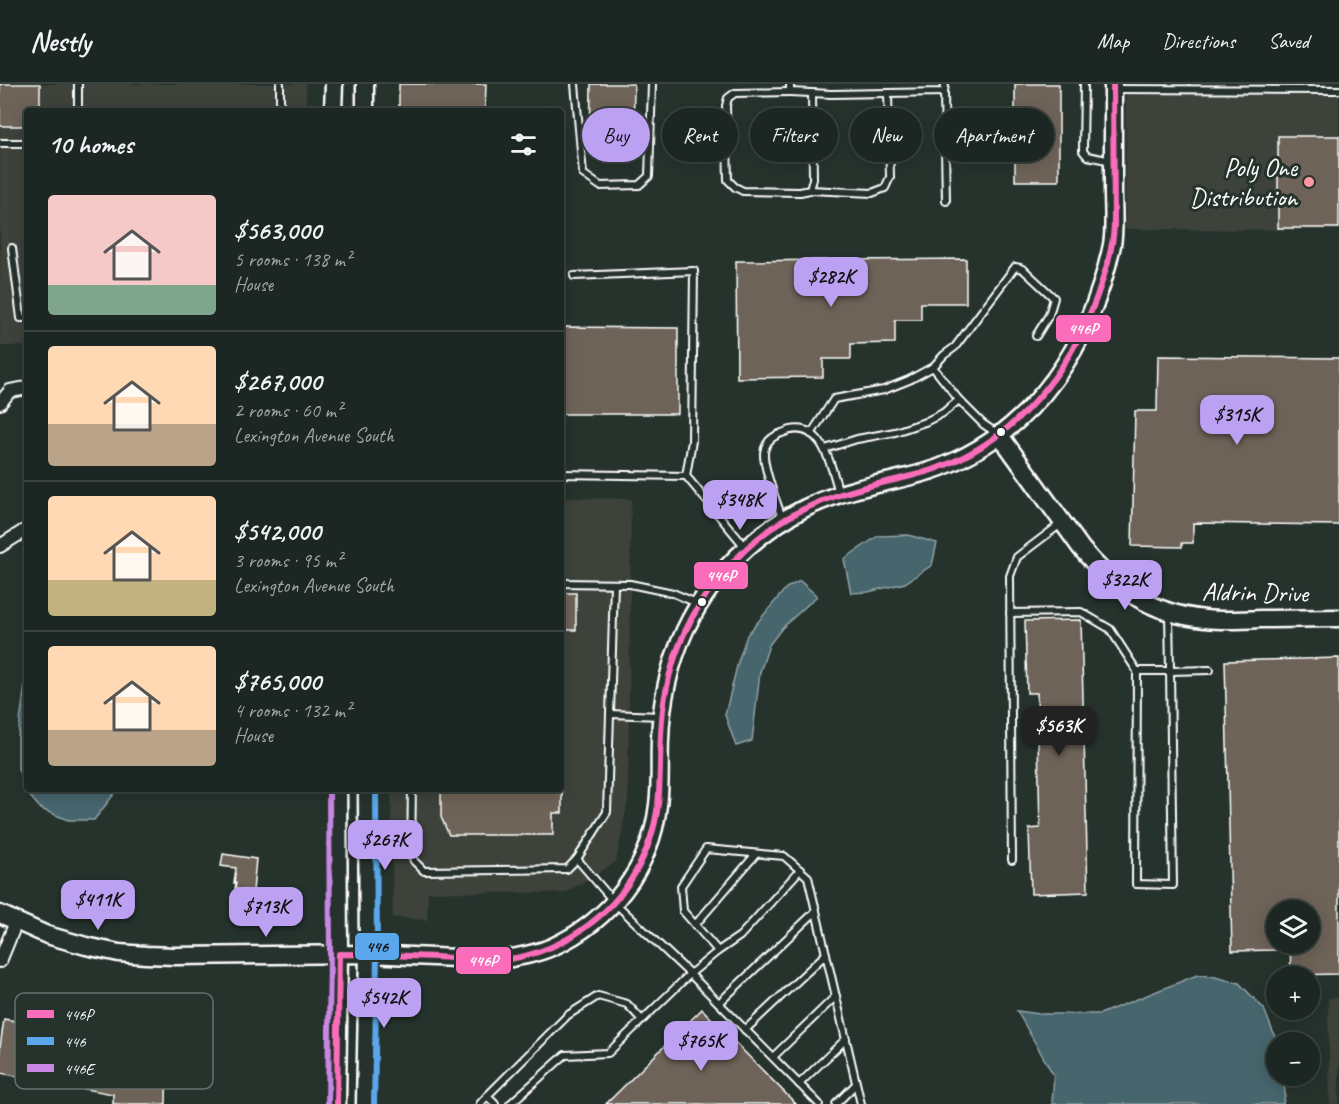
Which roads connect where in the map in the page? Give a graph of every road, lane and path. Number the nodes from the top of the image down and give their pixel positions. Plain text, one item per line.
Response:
1 (78, 84) edge
2 (280, 84) edge
3 (334, 84) edge
4 (365, 84) edge
5 (575, 84) edge
6 (652, 84) edge
7 (945, 84) edge
8 (1084, 84) edge
9 (1113, 86) edge
10 (790, 88) edge
11 (1339, 90) edge
12 (944, 92) junction
13 (812, 93) junction
14 (888, 93) junction
15 (78, 108) edge
16 (280, 108) edge
17 (333, 108) edge
18 (365, 108) edge
19 (0, 143) edge
20 (24, 143) edge
21 (1113, 161) junction
22 (810, 190) junction
23 (946, 201) dead end
24 (12, 248) dead end
25 (574, 276) dead end
26 (24, 318) edge
27 (1036, 336) dead end
28 (933, 367) junction
29 (24, 389) edge
30 (958, 400) junction
31 (0, 402) edge
32 (811, 434) junction
33 (999, 434) junction
34 (825, 449) junction
35 (564, 474) edge
36 (686, 476) junction
37 (840, 494) junction
38 (783, 521) junction
39 (1062, 522) junction
40 (24, 531) edge
41 (0, 546) edge
42 (746, 548) junction
43 (564, 583) edge
44 (614, 584) junction
45 (700, 604) junction
46 (1169, 612) junction
47 (1010, 613) junction
48 (1339, 618) edge
49 (1210, 670) dead end
50 (1137, 671) junction
51 (1170, 671) junction
52 (610, 714) junction
53 (661, 716) junction
54 (338, 792) edge
55 (368, 792) edge
56 (412, 792) edge
57 (756, 854) junction
58 (577, 859) junction
59 (1012, 860) dead end
60 (800, 870) junction
61 (615, 902) junction
62 (816, 911) junction
63 (0, 914) edge
64 (16, 921) junction
65 (695, 925) junction
66 (718, 951) junction
67 (339, 954) junction
68 (368, 954) junction
69 (826, 954) junction
70 (0, 962) edge
71 (690, 974) junction
72 (836, 996) junction
73 (719, 1003) junction
74 (642, 1020) junction
75 (746, 1030) junction
76 (846, 1039) junction
77 (773, 1058) junction
78 (799, 1084) junction
79 (856, 1084) junction
80 (487, 1096) junction
81 (337, 1104) edge
82 (365, 1104) edge
83 (480, 1104) edge
84 (495, 1104) edge
85 (510, 1104) edge
86 (819, 1104) edge
87 (836, 1104) edge
88 (861, 1104) edge

1 - 15 lane
2 - 16 lane
3 - 17 street
4 - 18 street
5 - 6 lane
7 - 12 lane
8 - 21 lane
9 - 11 lane
9 - 21 street
10 - 13 lane
10 - 22 lane
12 - 14 lane
12 - 23 lane
13 - 14 lane
13 - 22 lane
14 - 22 lane
19 - 20 lane
21 - 33 street
24 - 26 lane
25 - 36 lane
27 - 28 lane
28 - 30 lane
28 - 32 lane
29 - 31 street
30 - 33 lane
30 - 34 lane
32 - 34 lane
32 - 38 lane
33 - 37 street
33 - 39 street, Aldrin Drive
34 - 37 lane
35 - 36 lane
36 - 42 lane
37 - 38 street
38 - 42 street
39 - 46 street, Aldrin Drive
39 - 47 lane
40 - 41 street
42 - 45 street
43 - 44 lane
44 - 45 lane
44 - 52 lane
45 - 53 street
46 - 48 street, Aldrin Drive
46 - 51 lane
47 - 50 lane
47 - 59 lane
49 - 51 lane
50 - 51 lane
50 - 51 lane
52 - 53 lane
52 - 58 lane
53 - 61 street
54 - 67 street
55 - 68 street
56 - 58 lane
57 - 60 lane
57 - 65 lane
57 - 65 lane
58 - 61 lane
60 - 62 lane
60 - 66 lane
61 - 68 street
61 - 71 lane
62 - 69 lane
62 - 73 lane
63 - 64 street
64 - 67 street
64 - 70 street
65 - 66 lane
66 - 71 lane
67 - 68 street
67 - 81 street
68 - 82 street
69 - 72 lane
69 - 75 lane
71 - 73 lane
71 - 74 lane
72 - 76 lane
72 - 77 lane
73 - 75 lane
74 - 80 lane
74 - 85 lane
75 - 77 lane
76 - 78 lane
76 - 79 lane
77 - 78 lane
78 - 86 lane
79 - 87 lane
79 - 88 lane
80 - 83 lane
80 - 84 lane

